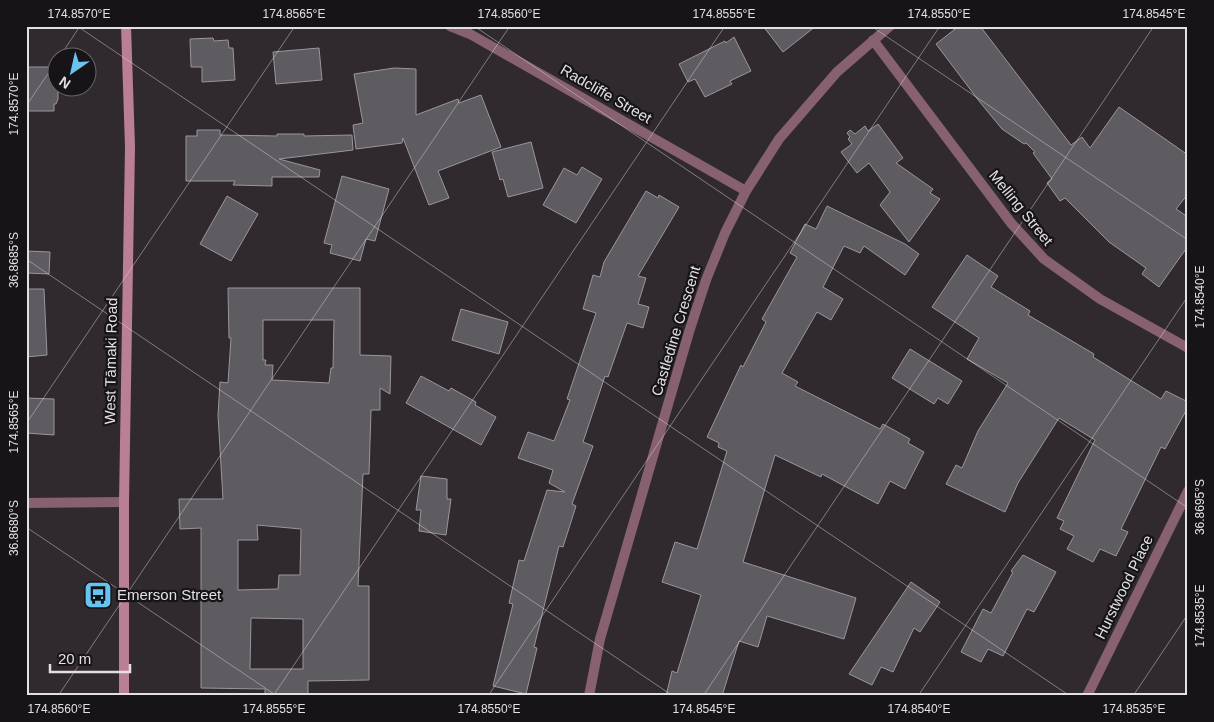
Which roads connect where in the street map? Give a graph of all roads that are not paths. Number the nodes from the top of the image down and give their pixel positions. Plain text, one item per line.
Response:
1 (126, 26) edge
2 (450, 26) edge
3 (890, 26) edge
4 (873, 40) junction
5 (746, 191) junction
6 (1188, 348) edge
7 (1188, 491) edge
8 (124, 502) junction
9 (26, 503) edge
10 (124, 696) edge
11 (589, 696) edge
12 (1087, 696) edge

1 - 8 main road, West Tāmaki Road
2 - 5 street, Radcliffe Street
3 - 4 street, Castledine Crescent
4 - 5 street, Castledine Crescent
4 - 6 street, Melling Street
5 - 11 street, Castledine Crescent
7 - 12 street, Hurstwood Place
8 - 9 street
8 - 10 main road, West Tāmaki Road

